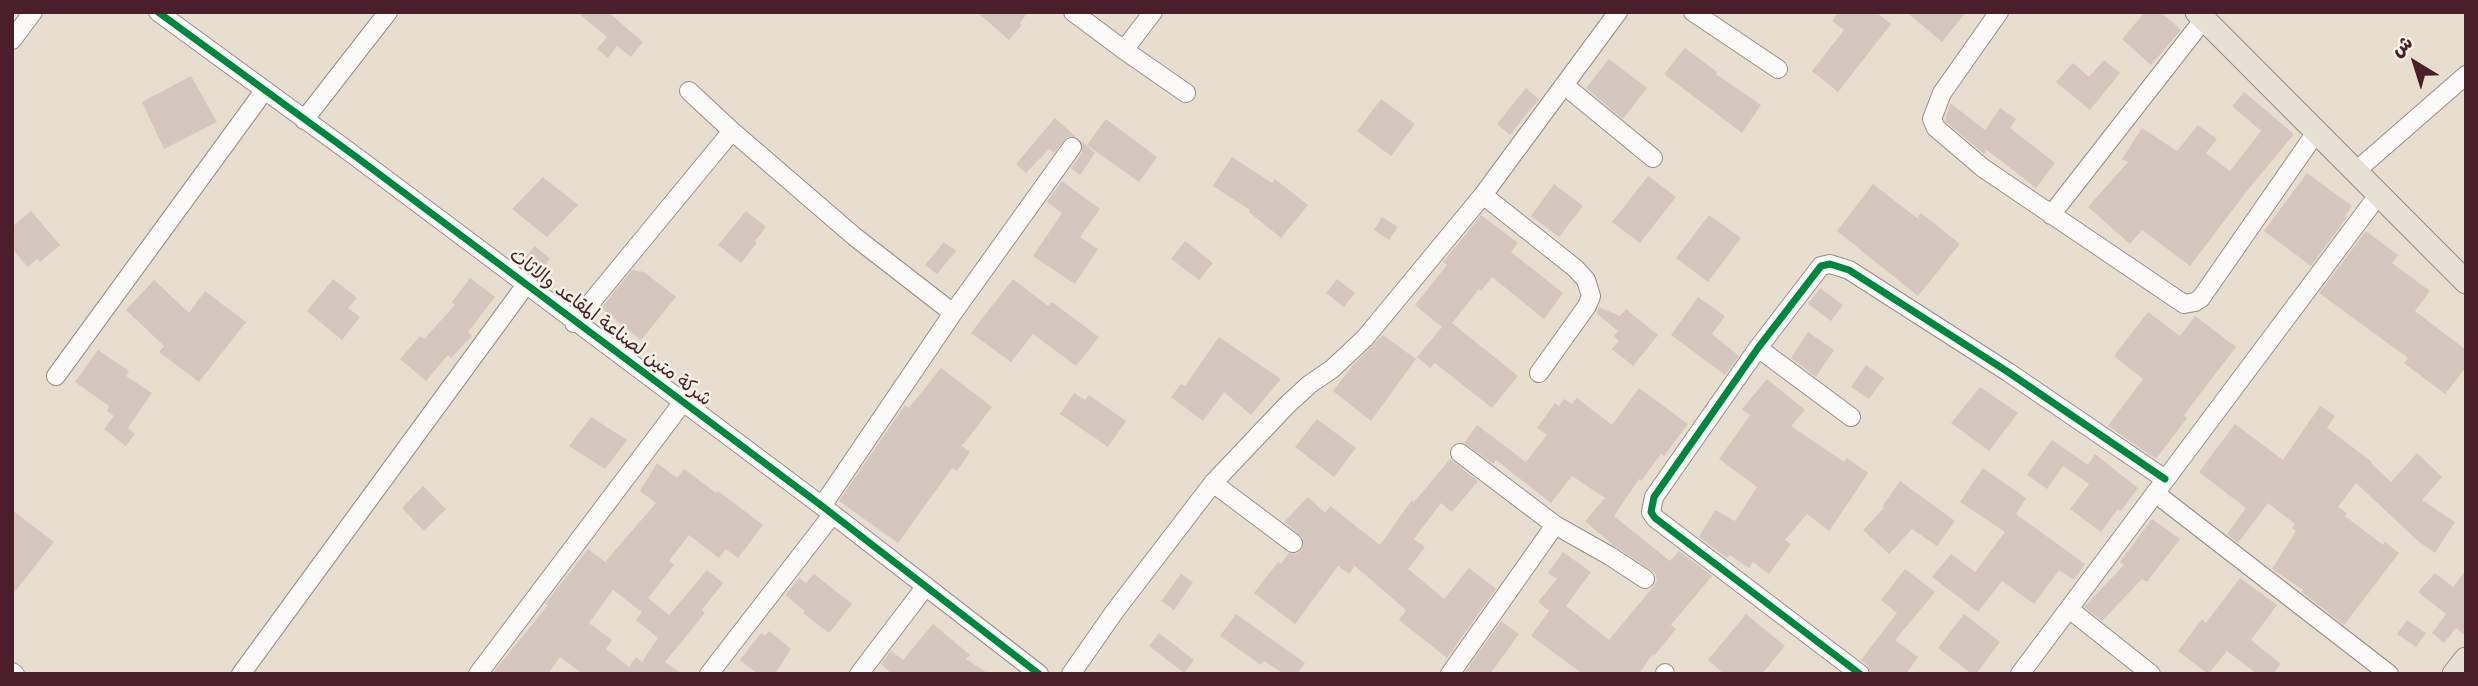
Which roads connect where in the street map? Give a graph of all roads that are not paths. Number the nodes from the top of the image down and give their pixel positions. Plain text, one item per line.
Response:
1 (33, 12) edge
2 (158, 12) edge
3 (388, 12) edge
4 (1073, 12) edge
5 (1153, 12) edge
6 (1618, 12) edge
7 (1693, 12) edge
8 (1999, 12) edge
9 (2201, 16) edge
10 (12, 40) edge
11 (1124, 50) junction
12 (1778, 69) dead end
13 (2466, 75) edge
14 (1564, 85) junction
15 (264, 91) junction
16 (689, 91) dead end
17 (1186, 93) dead end
18 (304, 120) junction
19 (732, 131) junction
20 (2317, 131) junction
21 (1072, 147) dead end
22 (1653, 158) dead end
23 (2356, 171) junction
24 (2379, 194) junction
25 (1483, 195) junction
26 (2051, 215) junction
27 (2466, 282) edge
28 (525, 286) junction
29 (953, 313) junction
30 (574, 323) junction
31 (1758, 348) junction
32 (1539, 373) dead end
33 (56, 376) dead end
34 (684, 402) junction
35 (1851, 417) dead end
36 (1460, 453) dead end
37 (1213, 483) junction
38 (2160, 486) junction
39 (827, 510) junction
40 (1555, 525) junction
41 (1293, 544) dead end
42 (1645, 579) dead end
43 (926, 586) junction
44 (2069, 609) junction
45 (2466, 659) edge
46 (241, 674) edge
47 (478, 674) edge
48 (709, 674) edge
49 (859, 674) edge
50 (1039, 674) edge
51 (1071, 674) edge
52 (1450, 674) edge
53 (1860, 674) edge
54 (2020, 674) edge
55 (2151, 674) edge
56 (2389, 674) edge
57 (2454, 674) edge

1 - 10 street
2 - 15 street, شركة متين لصناعة المقاعد والاثاث
3 - 18 street
4 - 11 street
5 - 11 street
6 - 14 street
7 - 12 street
8 - 26 street
9 - 20 main road
9 - 26 street
11 - 17 street
13 - 23 street
14 - 22 street
14 - 25 street
15 - 18 street, شركة متين لصناعة المقاعد والاثاث
15 - 33 street
16 - 19 street
18 - 28 street, شركة متين لصناعة المقاعد والاثاث
19 - 29 street
19 - 30 street
20 - 23 main road
20 - 26 street
21 - 29 street
23 - 24 main road
24 - 27 main road
24 - 38 street
25 - 32 street
25 - 37 street
28 - 30 street, شركة متين لصناعة المقاعد والاثاث
28 - 46 street
29 - 39 street
30 - 34 street, شركة متين لصناعة المقاعد والاثاث
31 - 35 street
31 - 38 street
31 - 53 street
34 - 39 street, شركة متين لصناعة المقاعد والاثاث
34 - 47 street
36 - 40 street
37 - 41 street
37 - 51 street
38 - 44 street
38 - 56 street
39 - 43 street, شركة متين لصناعة المقاعد والاثاث
39 - 48 street
40 - 42 street
40 - 52 street
43 - 49 street
43 - 50 street, شركة متين لصناعة المقاعد والاثاث
44 - 54 street
44 - 55 street
45 - 57 main road

